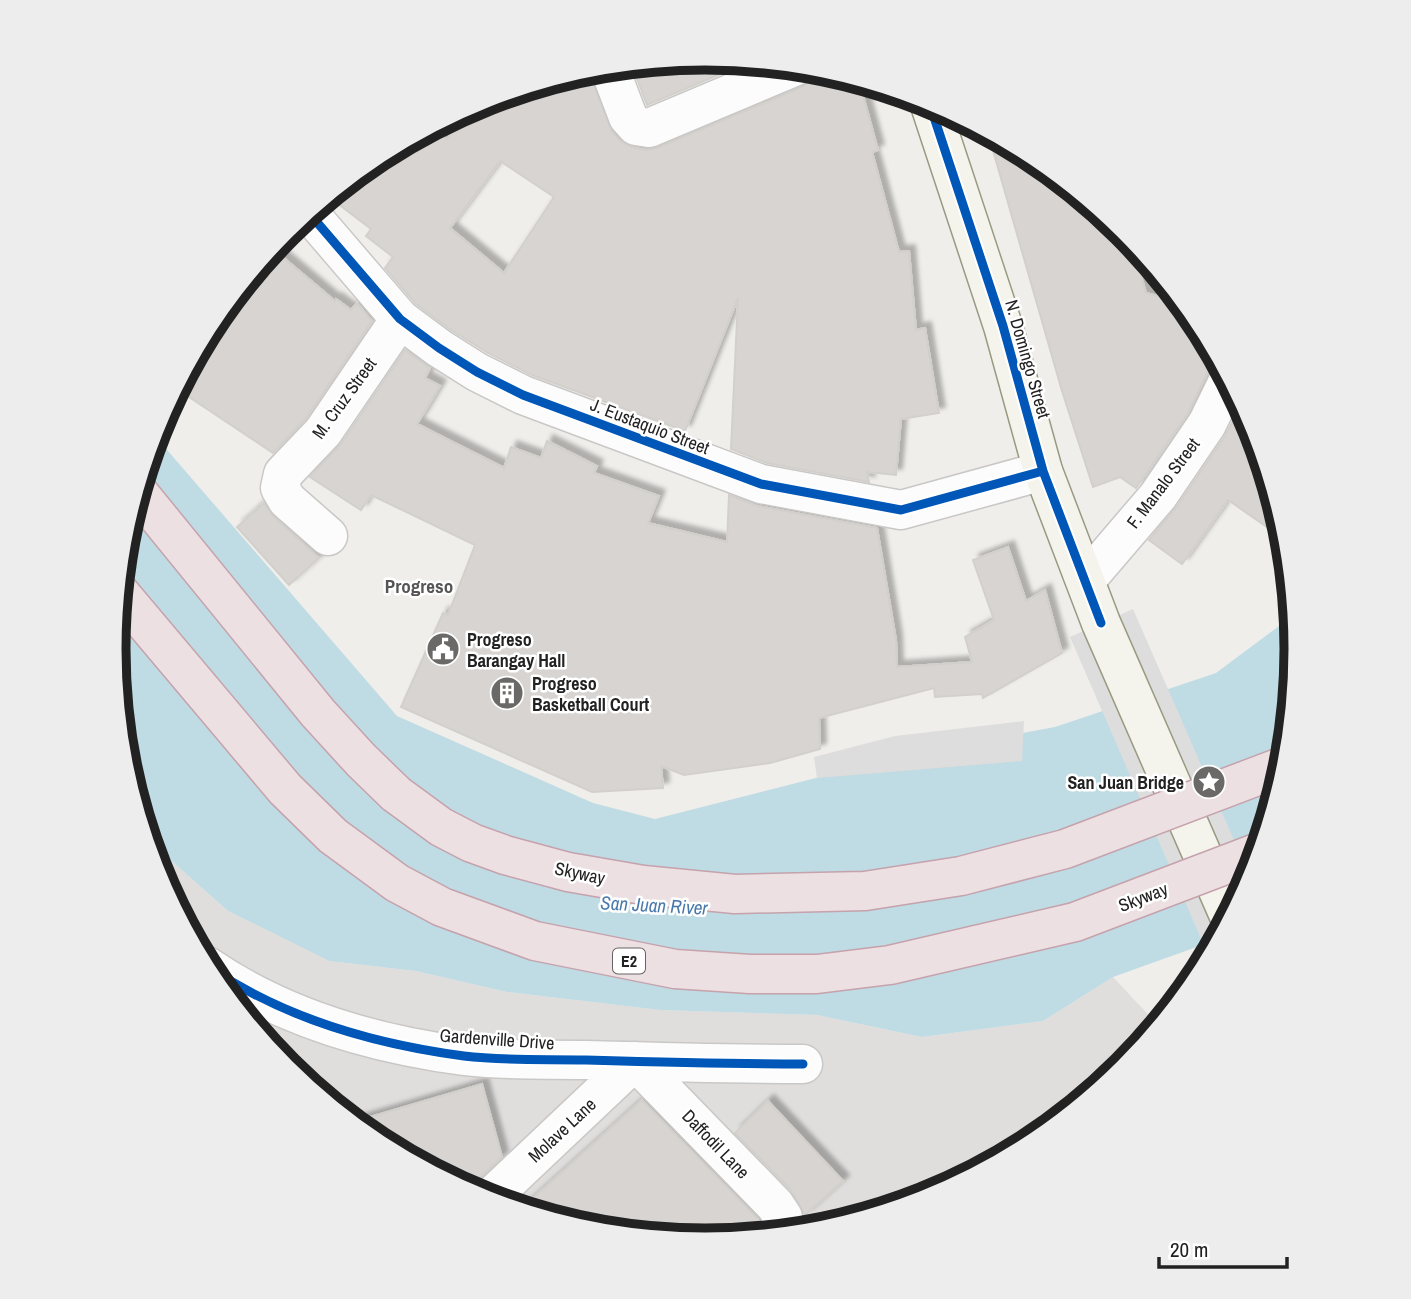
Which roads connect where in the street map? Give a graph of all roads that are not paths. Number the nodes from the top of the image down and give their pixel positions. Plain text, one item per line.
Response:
1 (775, 74) edge
2 (613, 78) edge
3 (934, 117) edge
4 (316, 221) edge
5 (400, 319) junction
6 (1224, 390) edge
7 (1043, 471) junction
8 (146, 501) edge
9 (328, 536) dead end
10 (1083, 575) junction
11 (128, 603) edge
12 (1272, 770) edge
13 (1246, 857) edge
14 (1225, 906) edge
15 (233, 983) edge
16 (635, 1062) junction
17 (803, 1064) dead end
18 (498, 1190) edge
19 (784, 1224) edge

1 - 2 street
3 - 7 main road, N. Domingo Street
4 - 5 street, J. Eustaquio Street
5 - 7 street, J. Eustaquio Street
5 - 9 street, M. Cruz Street
6 - 10 street, F. Manalo Street
7 - 10 main road, N. Domingo Street
8 - 12 highway, Skyway, bridge
10 - 14 main road, N. Domingo Street, bridge
11 - 13 highway, Skyway / E2, bridge
15 - 16 street, Gardenville Drive
16 - 17 street, Gardenville Drive
16 - 18 street, Molave Lane
16 - 19 street, Daffodil Lane

